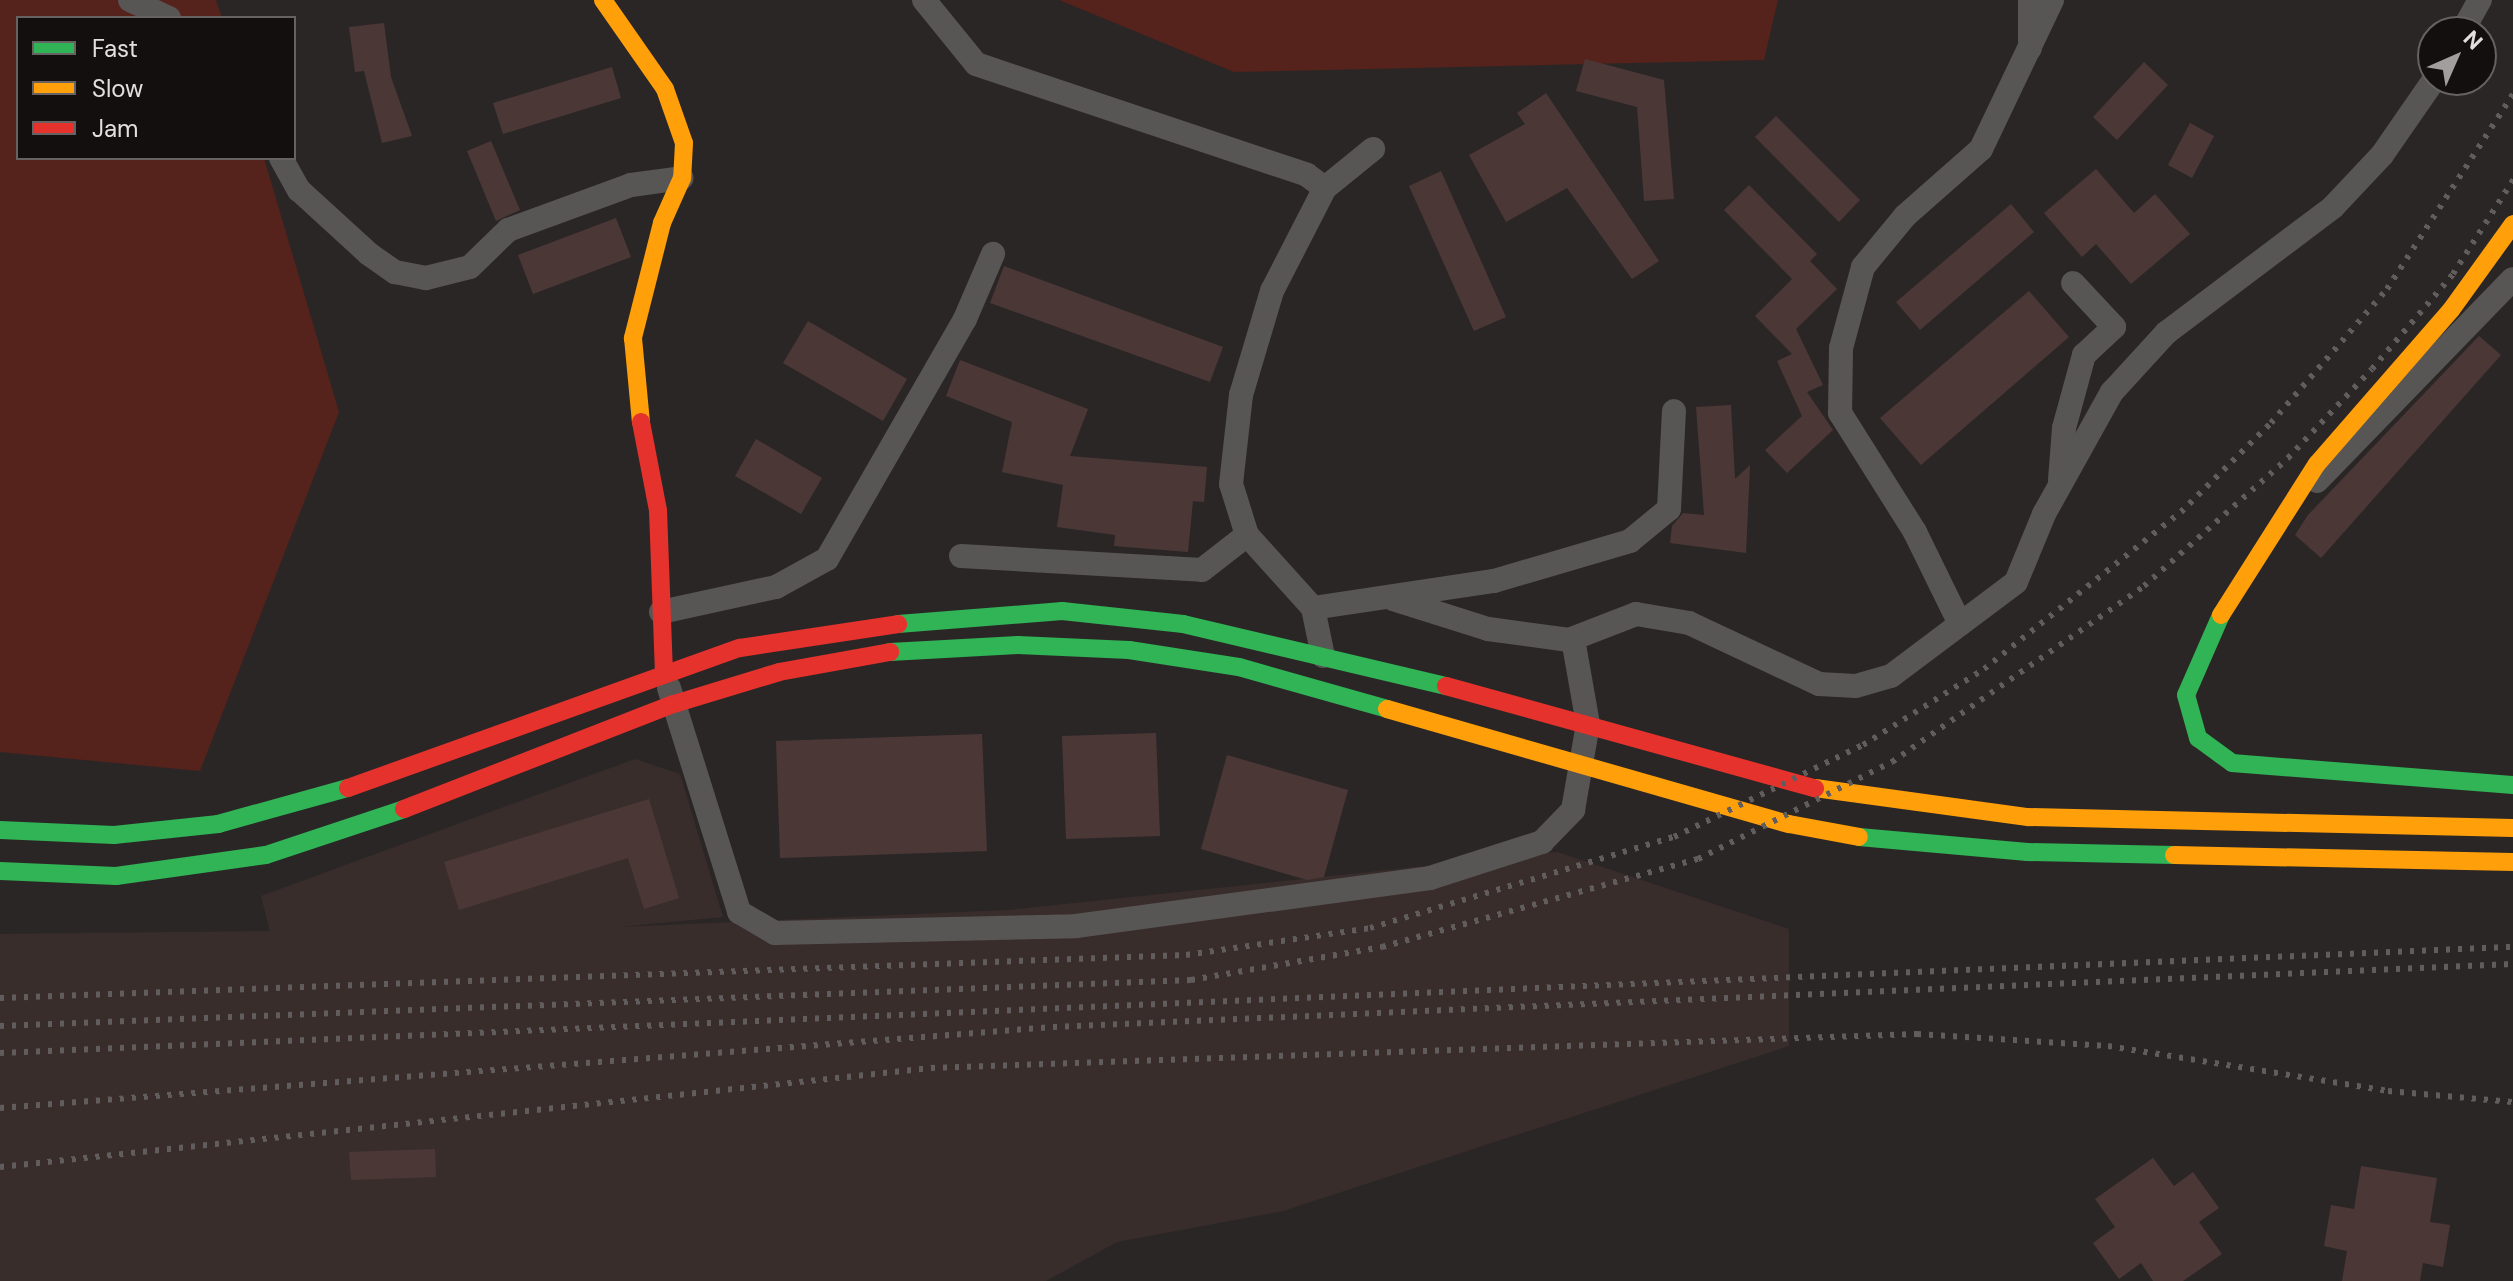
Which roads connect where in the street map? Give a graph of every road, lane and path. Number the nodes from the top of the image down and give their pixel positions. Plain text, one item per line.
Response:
1 (130, 0) edge
2 (603, 0) edge
3 (924, 0) edge
4 (2030, 0) edge
5 (2052, 0) edge
6 (165, 16) edge
7 (2030, 50) junction
8 (2423, 96) edge
9 (1373, 149) dead end
10 (282, 160) edge
11 (682, 178) junction
12 (1325, 188) junction
13 (2513, 224) edge
14 (993, 254) dead end
15 (2513, 279) edge
16 (2073, 283) dead end
17 (1674, 411) dead end
18 (2060, 486) junction
19 (2296, 497) junction
20 (1247, 535) junction
21 (961, 556) dead end
22 (1393, 599) junction
23 (1313, 608) junction
24 (661, 612) junction
25 (1960, 624) junction
26 (1573, 639) junction
27 (1323, 656) junction
28 (664, 671) junction
29 (674, 704) junction
30 (2513, 785) edge
31 (2513, 828) edge
32 (0, 830) edge
33 (2513, 862) edge
34 (0, 871) edge

1 - 6 street
2 - 11 main road
3 - 12 street
4 - 7 street
5 - 7 street
7 - 25 street
8 - 18 street
9 - 12 street
10 - 11 street
11 - 24 main road
12 - 20 street
13 - 19 main road
14 - 24 street
15 - 19 street
16 - 18 street
17 - 22 street
18 - 25 street
19 - 30 main road
20 - 21 street
20 - 23 street
22 - 23 street
22 - 26 street
23 - 27 street
24 - 28 main road
25 - 26 street
26 - 29 street
27 - 28 main road
27 - 31 main road
28 - 29 street
28 - 32 main road
29 - 33 main road
29 - 34 main road

